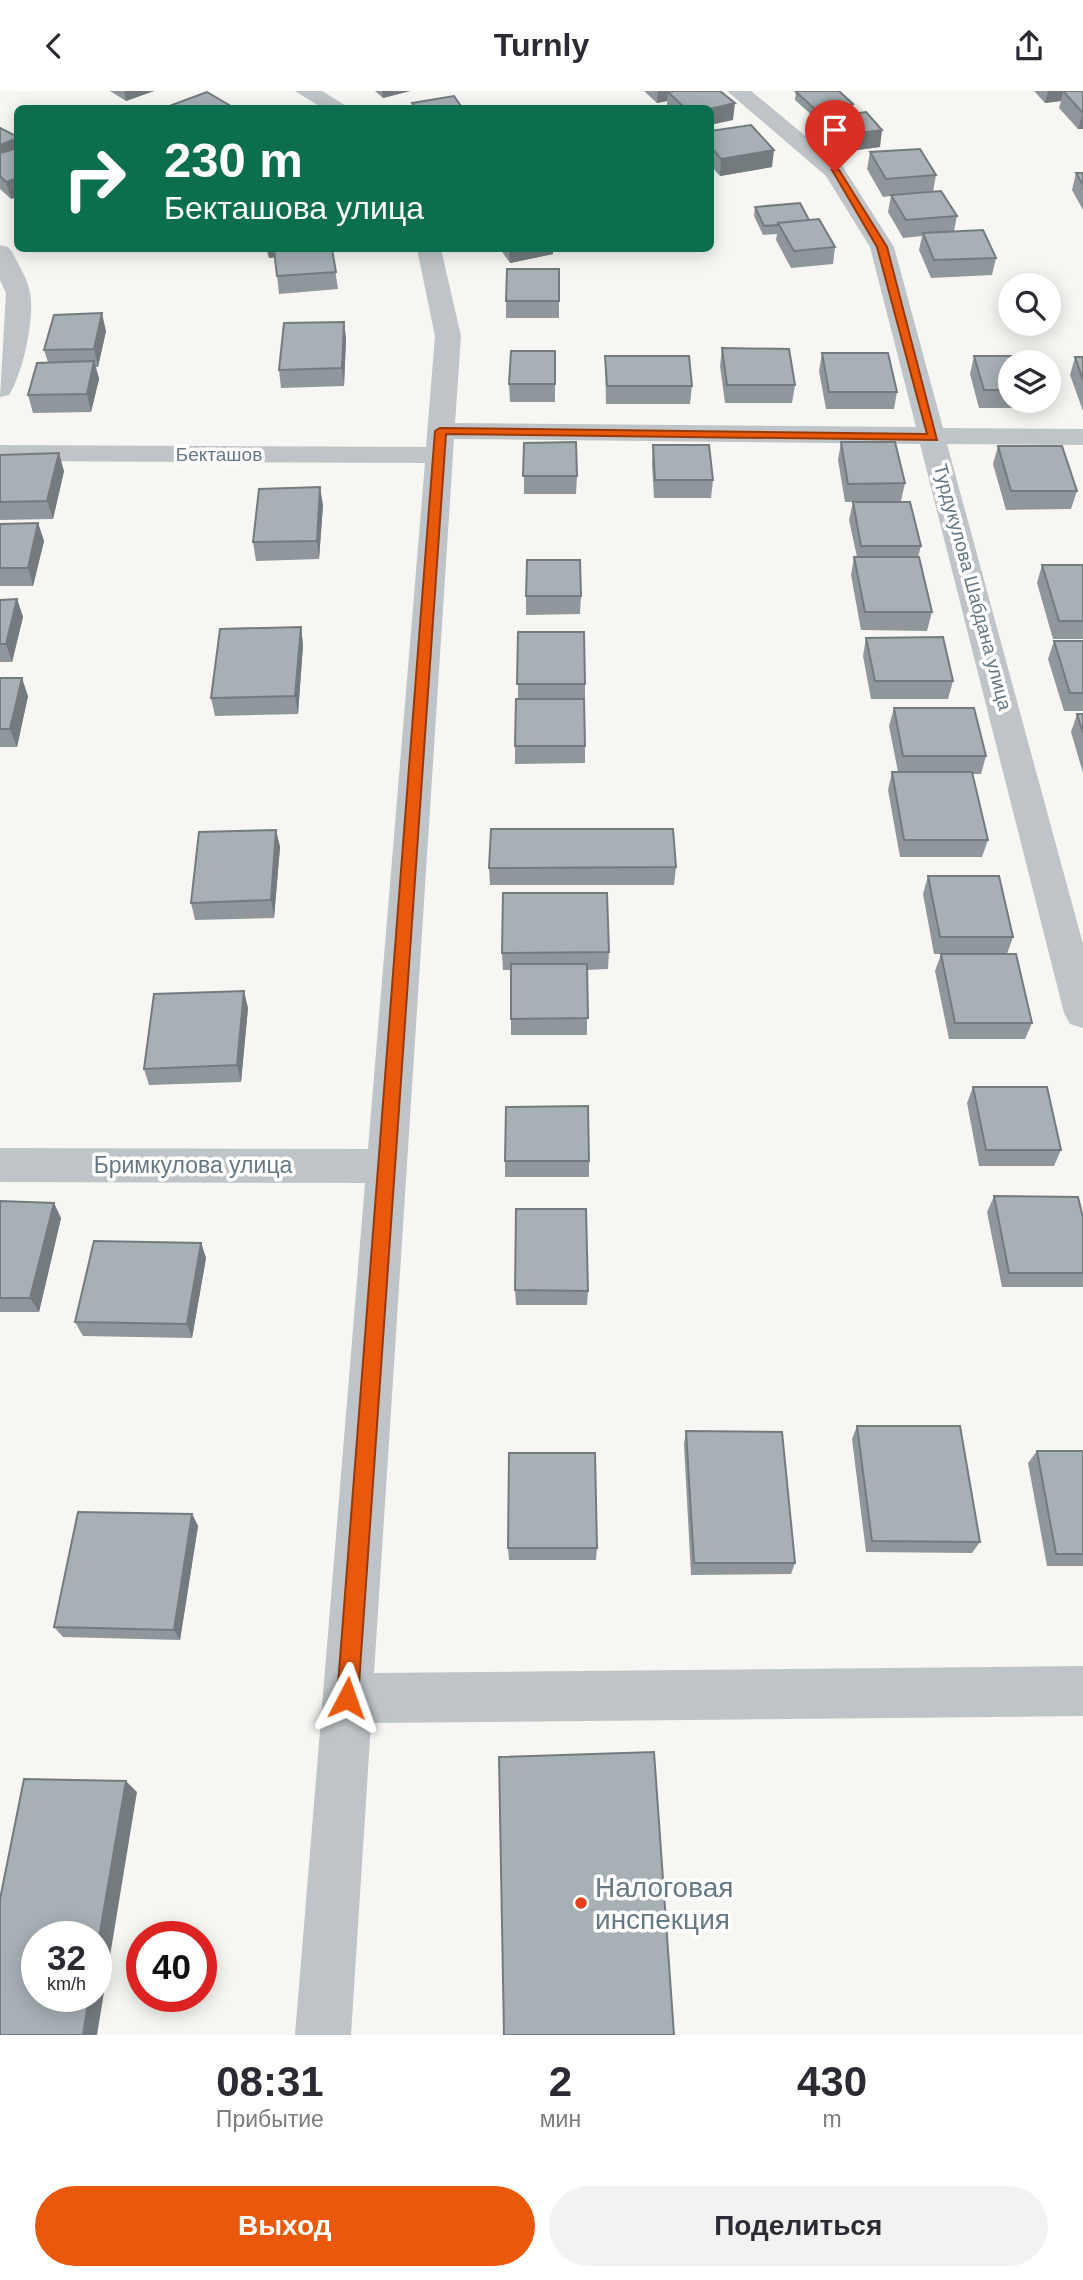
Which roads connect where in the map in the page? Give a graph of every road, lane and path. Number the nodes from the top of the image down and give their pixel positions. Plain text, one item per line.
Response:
1 (306, 91) edge
2 (738, 91) edge
3 (333, 105) edge
4 (0, 252) edge
5 (430, 252) edge
6 (0, 389) edge
7 (1083, 437) edge
8 (933, 438) junction
9 (440, 443) junction
10 (0, 453) edge
11 (1083, 1013) edge
12 (0, 1165) edge
13 (386, 1166) junction
14 (1083, 1691) edge
15 (347, 1698) junction
16 (323, 2035) edge

1 - 3 street
2 - 8 street, Турдукулова Шабдана улица
4 - 6 street
5 - 9 street
7 - 8 street, Бекташов
8 - 9 street, Бекташов
8 - 11 street, Турдукулова Шабдана улица
9 - 10 street, Бекташов
9 - 13 street
12 - 13 street, Бримкулова улица
13 - 15 street
14 - 15 street
15 - 16 street

